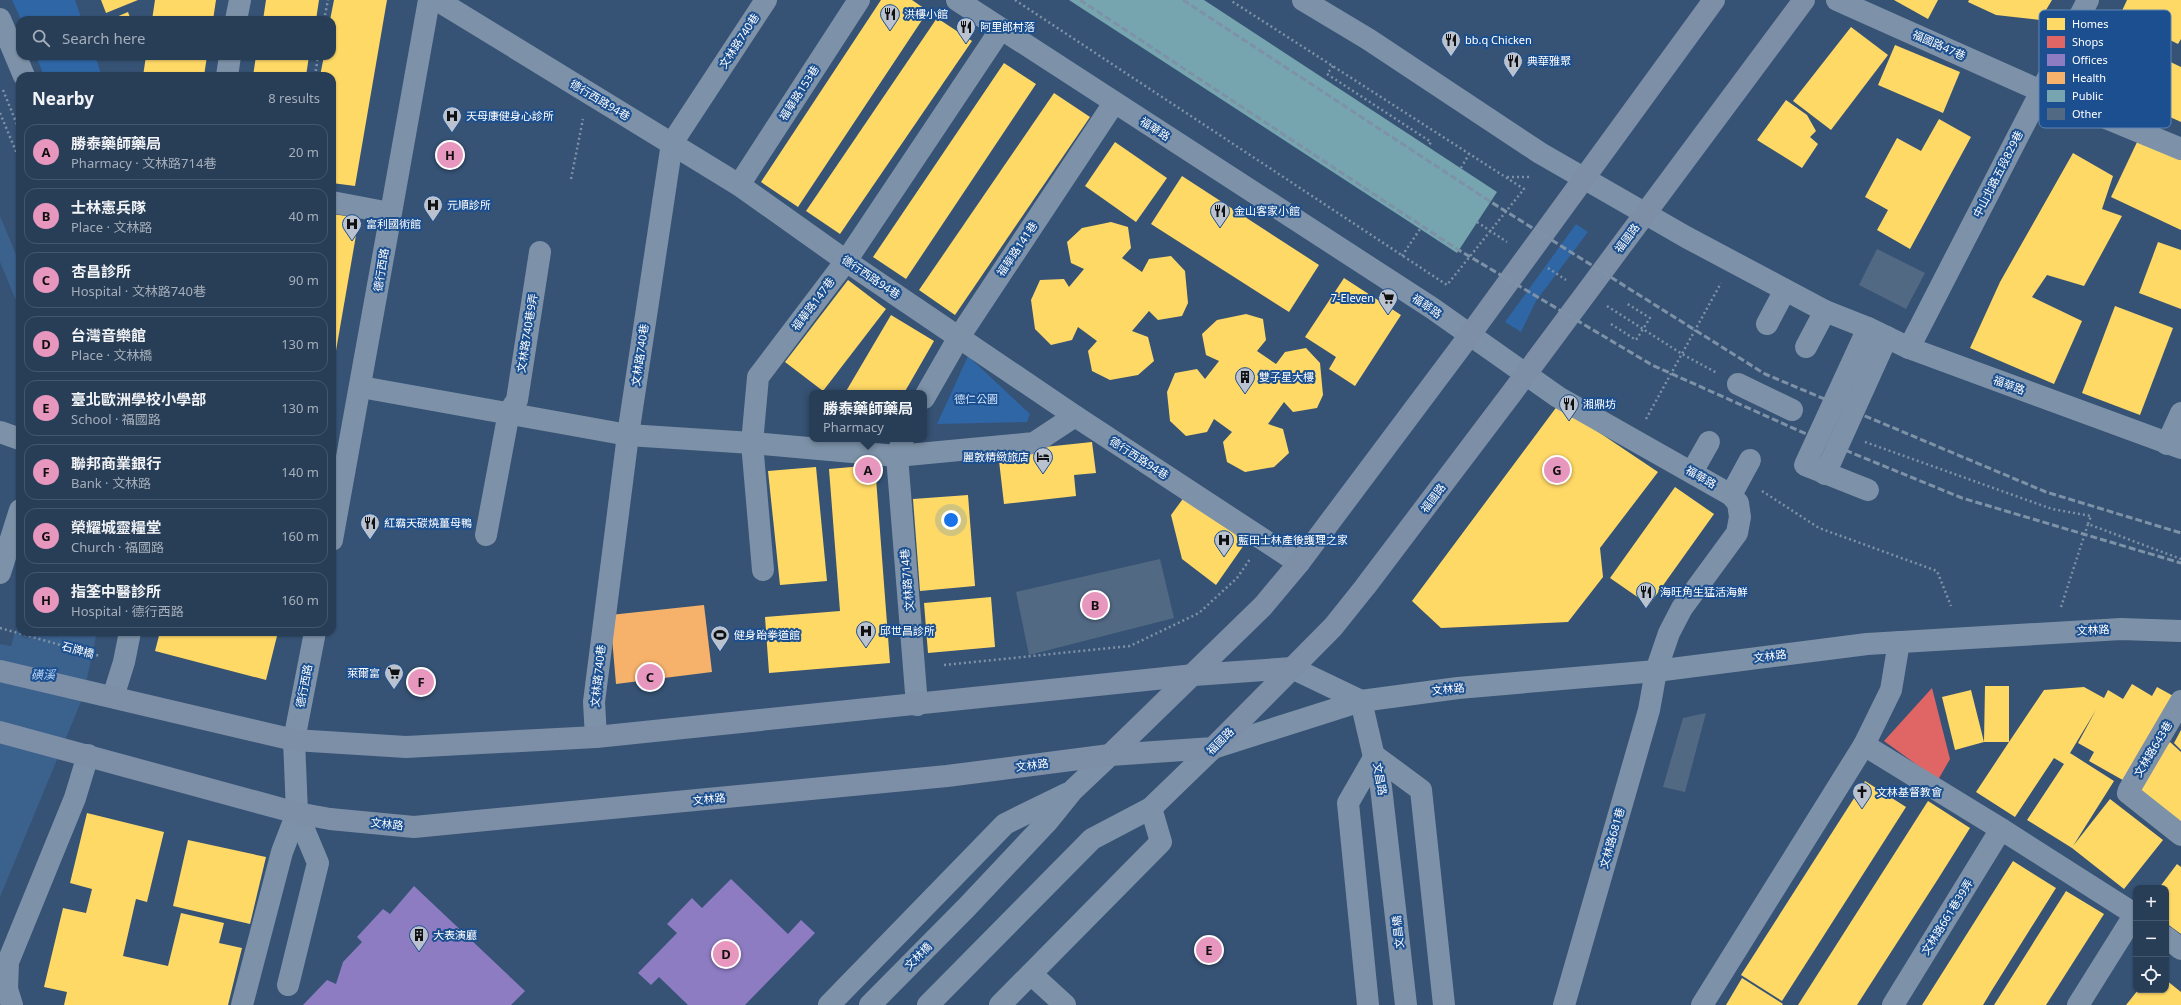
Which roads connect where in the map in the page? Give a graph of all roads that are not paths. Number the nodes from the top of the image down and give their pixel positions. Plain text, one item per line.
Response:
1 (240, 0) edge
2 (429, 0) edge
3 (437, 0) edge
4 (766, 0) edge
5 (859, 0) edge
6 (957, 0) edge
7 (1303, 0) edge
8 (1804, 0) edge
9 (1837, 0) edge
10 (2088, 0) edge
11 (1708, 2) edge
12 (2083, 10) edge
13 (237, 16) edge
14 (0, 18) edge
15 (1001, 29) junction
16 (16, 57) edge
17 (17, 60) edge
18 (229, 60) edge
19 (22, 72) edge
20 (228, 72) edge
21 (2039, 90) edge
22 (2039, 95) edge
23 (1114, 103) junction
24 (2130, 128) edge
25 (672, 143) junction
26 (2181, 149) edge
27 (1584, 178) junction
28 (739, 185) junction
29 (336, 203) edge
30 (390, 213) junction
31 (1646, 213) junction
32 (540, 252) dead end
33 (846, 260) junction
34 (1785, 290) junction
35 (1825, 311) junction
36 (1768, 324) dead end
37 (1877, 332) junction
38 (1469, 336) junction
39 (959, 337) junction
40 (1806, 347) dead end
41 (1909, 348) junction
42 (1525, 374) junction
43 (1738, 384) road end
44 (361, 387) junction
45 (927, 393) edge
46 (1792, 410) dead end
47 (509, 412) junction
48 (2181, 413) edge
49 (1075, 416) junction
50 (0, 432) edge
51 (628, 435) junction
52 (16, 438) edge
53 (1709, 442) dead end
54 (752, 443) junction
55 (2174, 446) edge
56 (900, 448) edge
57 (1750, 460) dead end
58 (1692, 472) junction
59 (1825, 474) junction
60 (1868, 490) dead end
61 (1731, 495) junction
62 (336, 519) edge
63 (16, 523) edge
64 (486, 535) dead end
65 (1299, 562) junction
66 (763, 570) dead end
67 (0, 573) edge
68 (2181, 631) edge
69 (129, 636) edge
70 (314, 636) edge
71 (1899, 642) junction
72 (1292, 668) junction
73 (1656, 670) junction
74 (0, 671) edge
75 (1194, 675) junction
76 (104, 694) junction
77 (1361, 701) junction
78 (2181, 701) edge
79 (917, 705) junction
80 (0, 732) edge
81 (596, 737) junction
82 (294, 740) junction
83 (1864, 745) junction
84 (1213, 748) junction
85 (88, 755) junction
86 (1110, 755) junction
87 (1376, 756) junction
88 (1072, 791) junction
89 (1151, 808) junction
90 (297, 813) junction
91 (2001, 829) junction
92 (2181, 835) edge
93 (1391, 859) joint
94 (2133, 912) edge
95 (2133, 919) edge
96 (2169, 939) edge
97 (2181, 948) edge
98 (1031, 974) junction
99 (288, 985) dead end
100 (12, 1005) edge
101 (242, 1005) edge
102 (829, 1005) edge
103 (870, 1005) edge
104 (928, 1005) edge
105 (1000, 1005) edge
106 (1065, 1005) edge
107 (1368, 1005) edge
108 (1406, 1005) edge
109 (1444, 1005) edge
110 (1564, 1005) edge
111 (1702, 1005) edge
112 (1893, 1005) edge
113 (2078, 1005) edge

1 - 13 street
2 - 30 street, 德行西路
3 - 25 street, 德行西路94巷
4 - 25 street, 文林路740巷
5 - 28 street, 福華路153巷
6 - 15 street, 福華路
7 - 27 street, 福華路
8 - 31 main road, 福國路
9 - 21 street, 福國路47巷
10 - 12 street, 中山北路五段829巷
11 - 27 main road
14 - 16 street
15 - 23 street, 福華路
15 - 33 street, 福華路147巷
17 - 19 street
18 - 20 street
22 - 41 street, 中山北路五段829巷
23 - 38 street, 福華路
23 - 39 street, 福華路141巷
24 - 26 street, 福國路47巷
25 - 28 street, 德行西路94巷
25 - 51 street, 文林路740巷
27 - 31 street, 福華路
27 - 38 main road
28 - 33 street, 德行西路94巷
29 - 30 street
30 - 44 street, 德行西路
31 - 34 street, 福華路
31 - 42 main road, 福國路
32 - 47 street, 文林路740巷9弄
33 - 39 street, 德行西路94巷
33 - 54 street, 福華路147巷
34 - 35 street, 福華路
34 - 36 street
35 - 37 street, 福華路
35 - 40 street
37 - 41 street, 福華路
37 - 59 street
37 - 59 street
38 - 42 street, 福華路
38 - 65 main road
39 - 45 street, 福華路141巷
39 - 49 street, 德行西路94巷
41 - 55 street, 福華路
42 - 58 street, 福華路
42 - 72 main road, 福國路
43 - 46 street
44 - 47 street
44 - 62 street, 德行西路
47 - 51 street
47 - 64 street, 文林路740巷9弄
48 - 55 street
49 - 56 street
49 - 65 street, 德行西路94巷
50 - 52 street
51 - 54 street
51 - 81 street, 文林路740巷
53 - 58 street
54 - 56 street
54 - 66 street, 福華路147巷
56 - 79 street, 文林路714巷
57 - 61 street
58 - 61 street, 福華路
59 - 60 street
61 - 73 street
63 - 67 street
65 - 75 main road
68 - 71 street, 文林路
69 - 76 street
70 - 82 street, 德行西路
71 - 73 street, 文林路
71 - 83 street
72 - 75 main road
72 - 77 street
72 - 84 main road, 福國路
73 - 77 street, 文林路
73 - 110 street, 文林路681巷
74 - 76 main road
75 - 79 main road
75 - 86 main road
76 - 82 main road
77 - 84 street, 文林路
77 - 87 street, 文昌路
78 - 92 street, 文林路643巷
79 - 81 main road
80 - 85 main road, 文林路
81 - 82 main road
82 - 90 street, 德行西路
83 - 91 street
83 - 111 street
84 - 86 main road, 文林路
84 - 89 street, 福國路
85 - 90 main road, 文林路
85 - 100 street
86 - 88 street
86 - 90 main road, 文林路
87 - 93 street, 文昌路
87 - 107 street
87 - 109 street
88 - 102 street
88 - 103 street, 文林橋
89 - 98 street
89 - 104 street, 福國路
90 - 99 street
90 - 101 street
91 - 94 street
91 - 112 street, 文林路661巷39弄
93 - 108 street, 文昌橋
95 - 113 street
96 - 97 street
98 - 105 street
98 - 106 street

